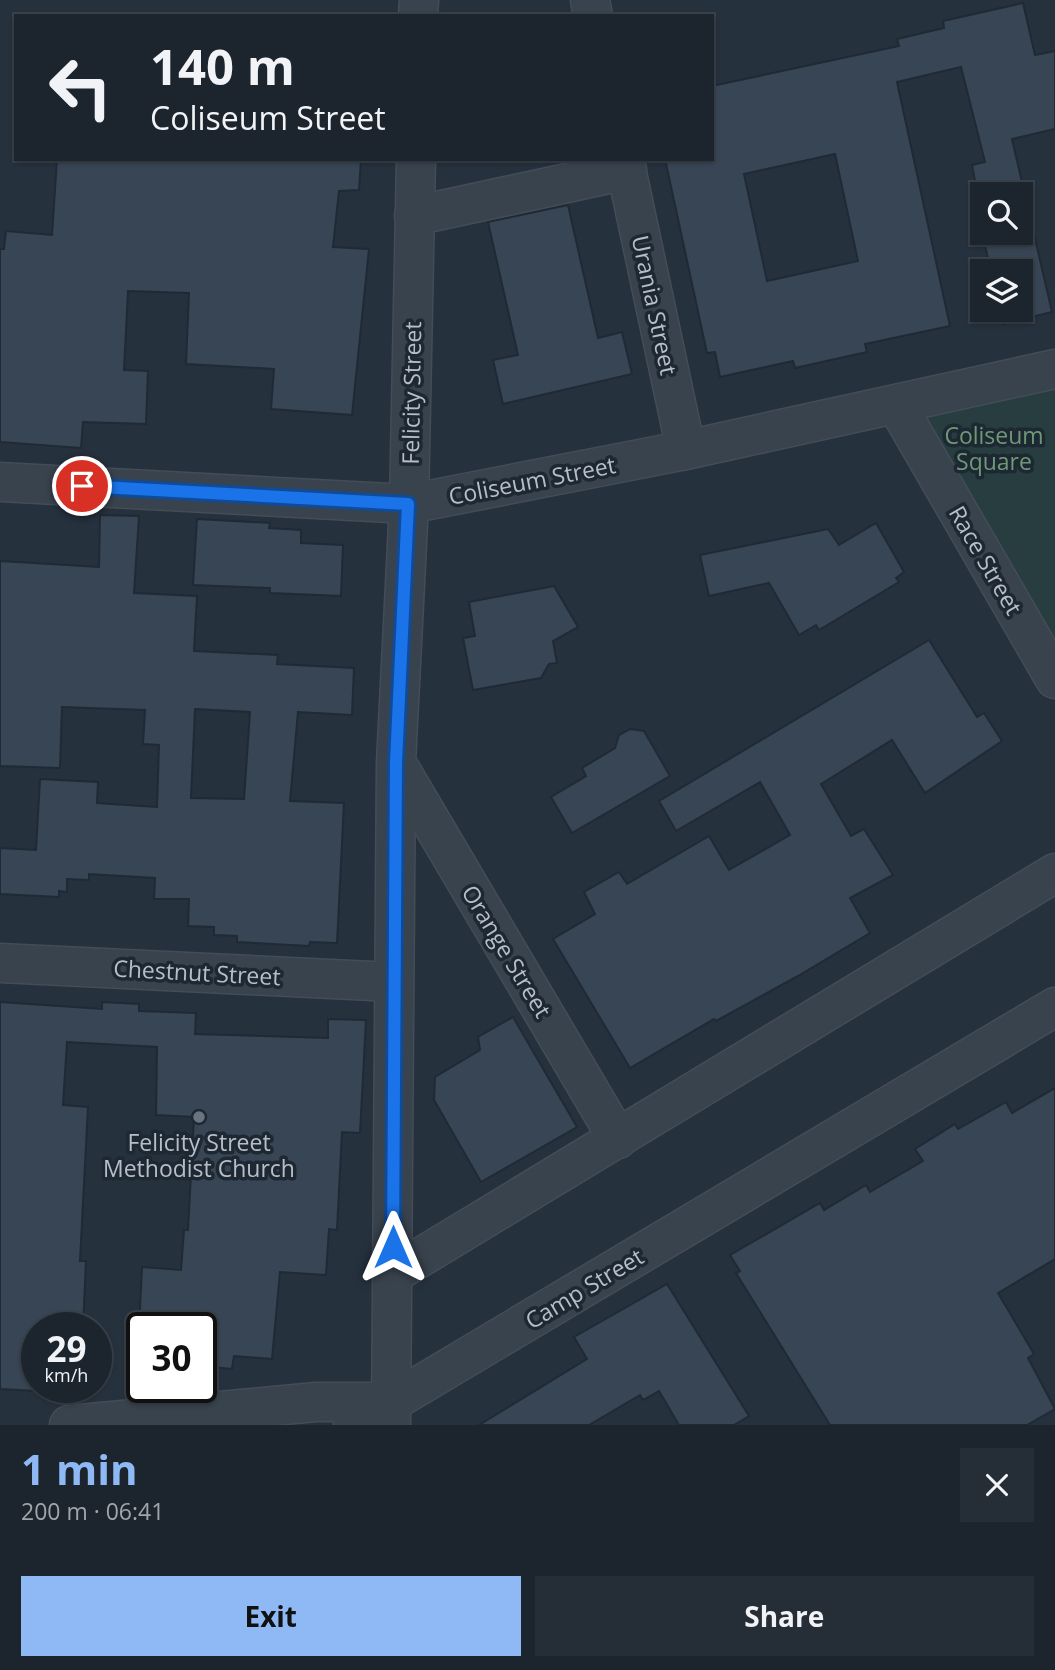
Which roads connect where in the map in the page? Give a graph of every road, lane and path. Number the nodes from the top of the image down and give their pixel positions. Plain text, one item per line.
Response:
1 (415, 161) edge
2 (625, 165) edge
3 (414, 216) junction
4 (1055, 369) edge
5 (896, 404) junction
6 (686, 450) junction
7 (0, 482) edge
8 (408, 504) junction
9 (1055, 679) edge
10 (396, 763) junction
11 (1055, 873) edge
12 (0, 963) edge
13 (393, 982) junction
14 (1055, 1007) edge
15 (618, 1139) junction
16 (393, 1274) junction
17 (391, 1414) edge
18 (69, 1425) edge
19 (353, 1425) edge

1 - 3 street, Felicity Street
2 - 3 street
2 - 6 street, Urania Street
3 - 8 street, Felicity Street
4 - 5 street, Coliseum Street
5 - 6 street, Coliseum Street
5 - 9 street, Race Street
6 - 8 street, Coliseum Street
7 - 8 street, Coliseum Street
8 - 10 street, Felicity Street
10 - 13 street, Felicity Street
10 - 15 street, Orange Street
11 - 15 street
12 - 13 street, Chestnut Street
13 - 16 street, Felicity Street
14 - 17 street, Camp Street
15 - 16 street
16 - 17 street, Felicity Street
17 - 18 street
17 - 19 street, Camp Street

